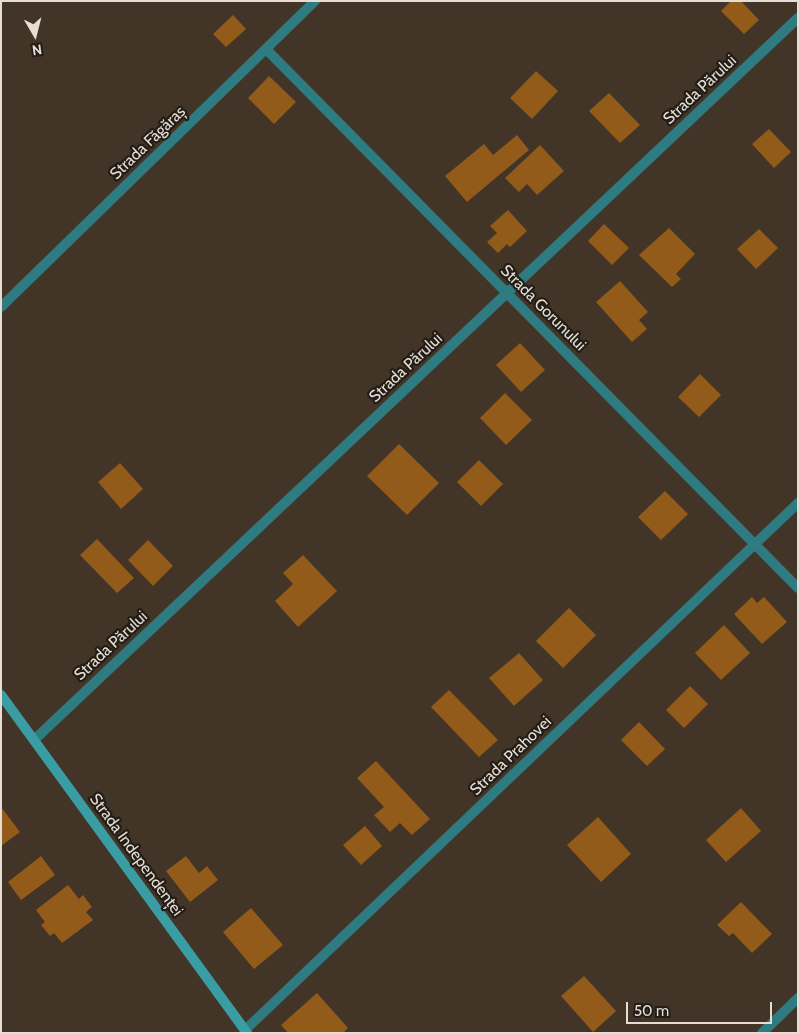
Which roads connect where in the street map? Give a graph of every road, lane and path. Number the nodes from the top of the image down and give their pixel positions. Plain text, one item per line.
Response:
1 (315, 1) edge
2 (798, 18) edge
3 (266, 49) junction
4 (507, 293) junction
5 (1, 307) edge
6 (798, 503) edge
7 (755, 544) junction
8 (798, 588) edge
9 (1, 694) edge
10 (34, 740) junction
11 (798, 998) edge
12 (245, 1031) edge
13 (762, 1033) edge

1 - 3 street, Strada Făgăraș
2 - 4 street, Strada Părului
3 - 4 street, Strada Gorunului
3 - 5 street, Strada Făgăraș
4 - 7 street, Strada Gorunului
4 - 10 street, Strada Părului
6 - 7 street, Strada Prahovei
7 - 8 street, Strada Gorunului
7 - 12 street, Strada Prahovei
9 - 10 street, Strada Independenței
10 - 12 street, Strada Independenței
11 - 13 street

